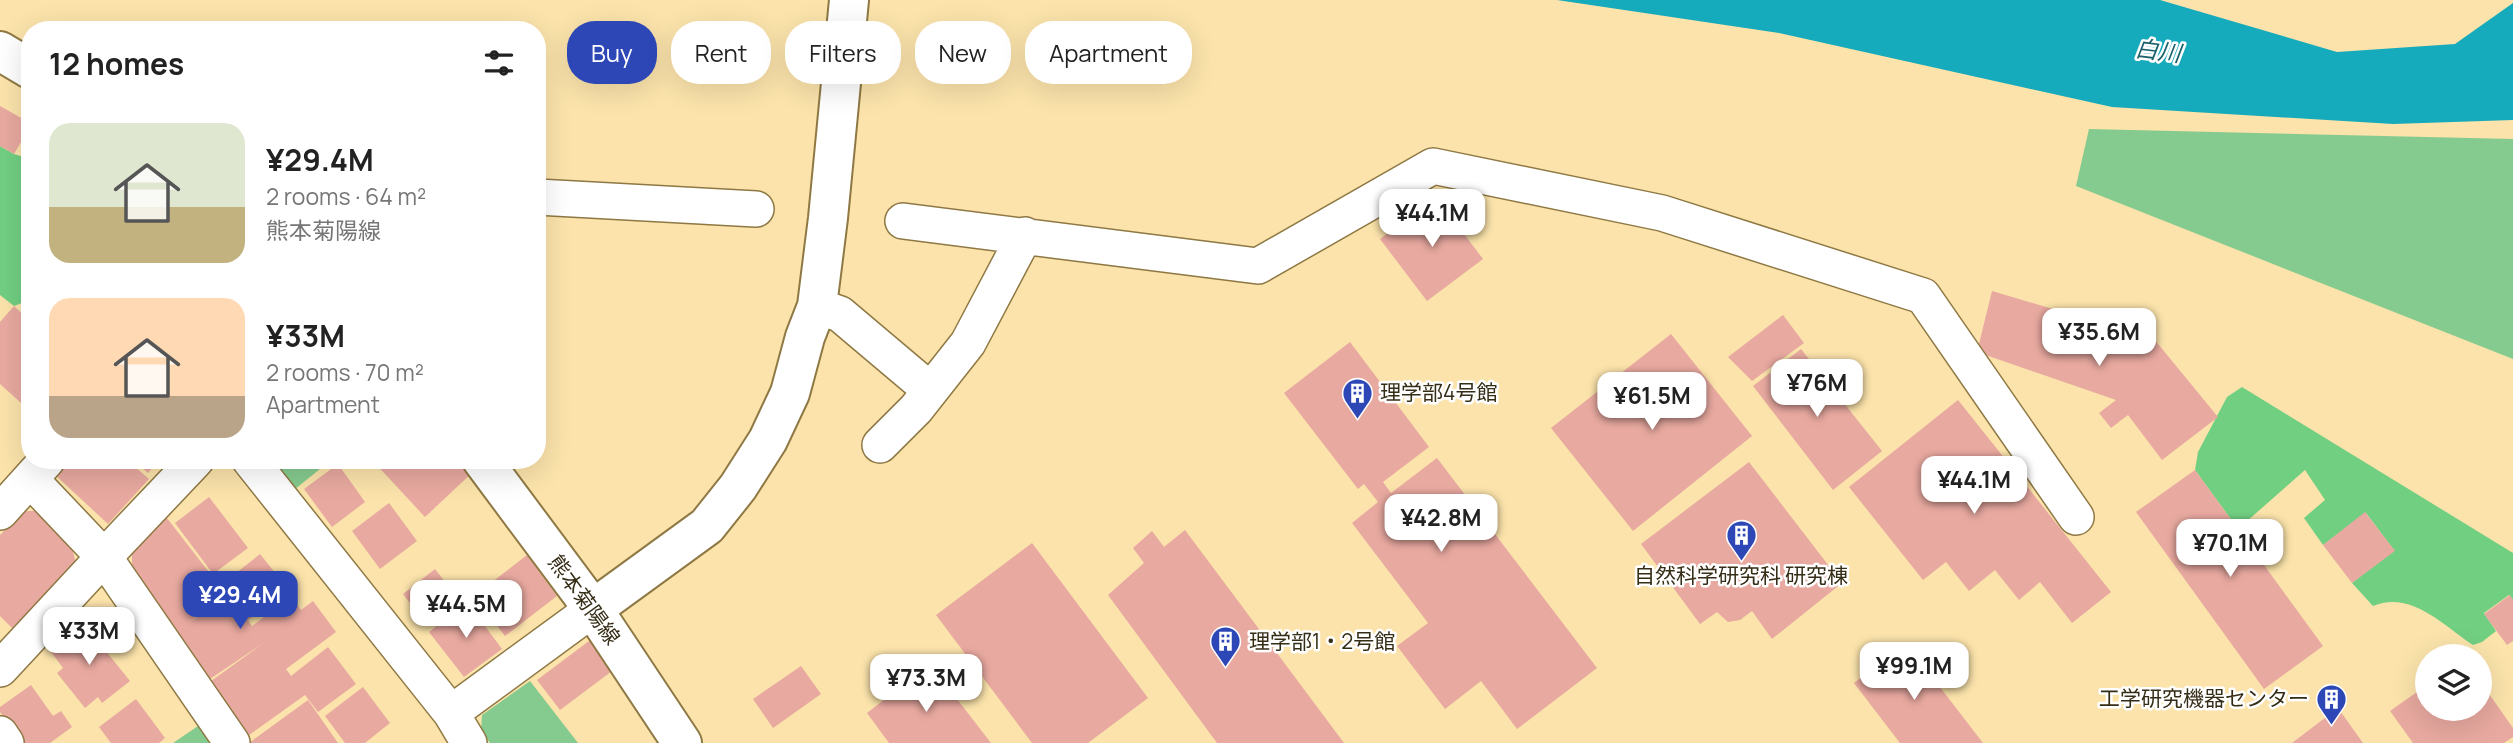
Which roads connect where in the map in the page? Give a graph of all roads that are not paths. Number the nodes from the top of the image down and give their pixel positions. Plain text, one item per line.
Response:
1 (848, 8) edge
2 (0, 51) edge
3 (21, 64) edge
4 (546, 197) edge
5 (756, 209) dead end
6 (902, 221) dead end
7 (1025, 235) junction
8 (817, 306) junction
9 (930, 390) junction
10 (880, 444) dead end
11 (187, 469) edge
12 (257, 469) edge
13 (489, 469) edge
14 (38, 470) edge
15 (0, 512) edge
16 (2076, 517) dead end
17 (104, 557) junction
18 (593, 610) junction
19 (0, 669) edge
20 (451, 713) junction
21 (0, 734) edge
22 (6, 743) edge
23 (232, 743) edge
24 (469, 743) edge
25 (682, 743) edge

1 - 8 street
2 - 3 street
4 - 5 street
6 - 7 street
7 - 9 street
7 - 16 street
8 - 9 street
8 - 18 street
9 - 10 street
11 - 17 street
12 - 20 street
13 - 18 street, 熊本菊陽線
14 - 15 street
14 - 17 street
17 - 19 street
17 - 23 street
18 - 20 street
18 - 25 street, 熊本菊陽線
20 - 24 street
21 - 22 street

